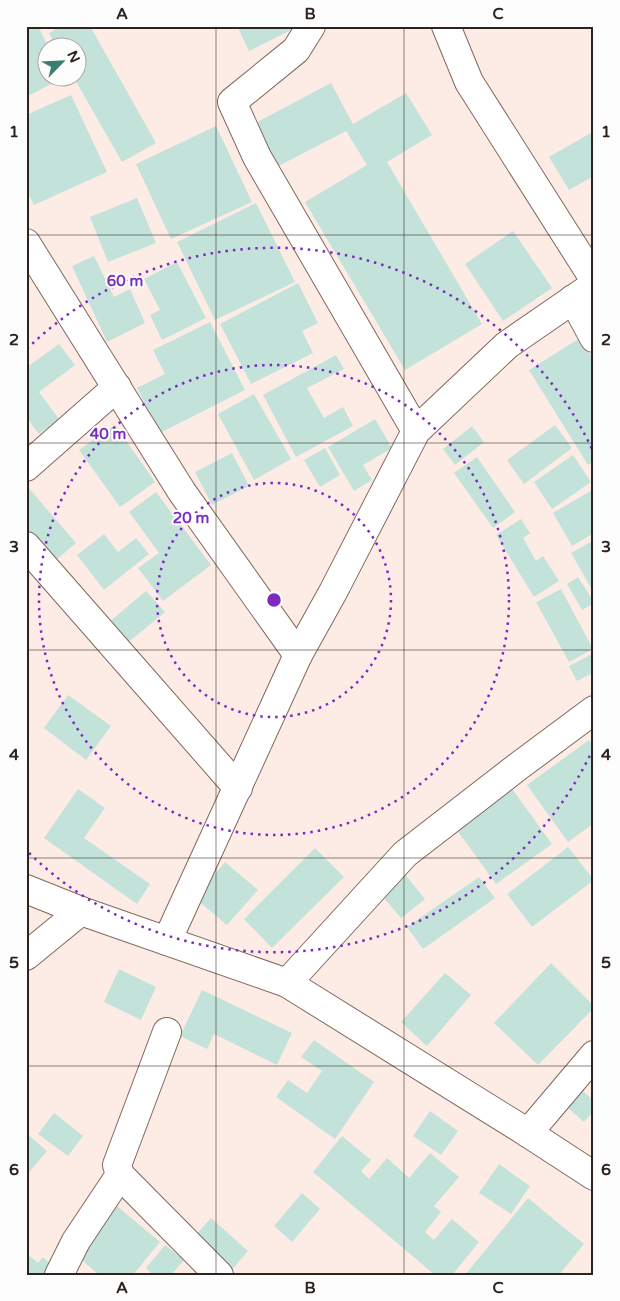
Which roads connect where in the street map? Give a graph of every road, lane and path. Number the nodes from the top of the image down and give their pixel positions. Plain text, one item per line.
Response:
1 (312, 26) edge
2 (446, 26) edge
3 (26, 243) edge
4 (594, 279) edge
5 (583, 292) edge
6 (594, 338) edge
7 (117, 387) junction
8 (416, 431) junction
9 (26, 467) edge
10 (26, 546) edge
11 (298, 655) junction
12 (594, 710) edge
13 (238, 788) junction
14 (26, 889) edge
15 (81, 910) junction
16 (167, 941) junction
17 (26, 956) edge
18 (287, 983) junction
19 (168, 1032) dead end
20 (594, 1054) edge
21 (528, 1133) junction
22 (120, 1175) junction
23 (594, 1176) edge
24 (60, 1275) edge
25 (219, 1275) edge

1 - 8 street
2 - 4 street
3 - 7 street
5 - 6 street
5 - 8 street
7 - 9 street
7 - 11 street
8 - 11 street
10 - 13 street
11 - 13 street
12 - 18 street
13 - 16 street
14 - 15 street
15 - 16 street
15 - 17 street
16 - 18 street
18 - 21 street
19 - 22 street
20 - 21 street
21 - 23 street
22 - 24 street
22 - 25 street

